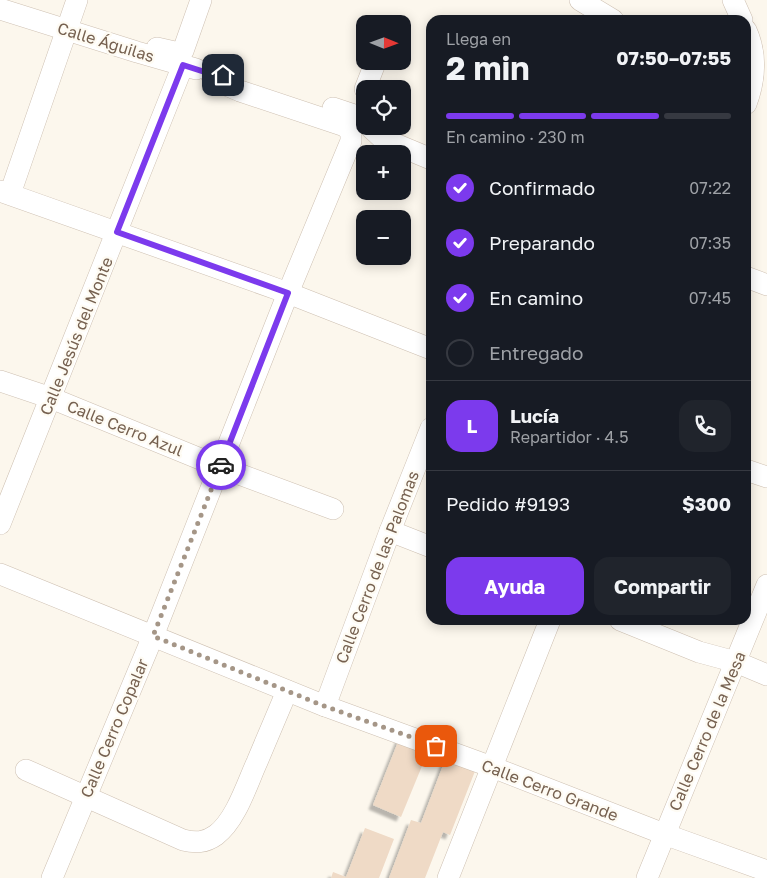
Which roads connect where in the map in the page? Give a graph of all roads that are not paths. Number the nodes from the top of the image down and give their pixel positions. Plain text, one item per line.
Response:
1 (77, 0) edge
2 (200, 0) edge
3 (733, 0) edge
4 (0, 9) edge
5 (740, 15) edge
6 (67, 30) junction
7 (112, 45) junction
8 (751, 52) edge
9 (183, 65) junction
10 (751, 73) edge
11 (356, 122) edge
12 (356, 132) edge
13 (377, 135) edge
14 (426, 157) edge
15 (5, 192) edge
16 (117, 232) junction
17 (751, 279) edge
18 (767, 285) edge
19 (288, 293) junction
20 (426, 347) edge
21 (0, 381) edge
22 (51, 398) junction
23 (426, 441) edge
24 (220, 467) junction
25 (751, 472) edge
26 (767, 477) edge
27 (333, 509) dead end
28 (0, 524) edge
29 (390, 531) junction
30 (426, 545) edge
31 (0, 574) edge
32 (767, 585) edge
33 (548, 625) edge
34 (632, 625) edge
35 (751, 625) edge
36 (751, 625) edge
37 (153, 636) junction
38 (736, 662) junction
39 (767, 675) edge
40 (287, 691) junction
41 (324, 706) junction
42 (492, 767) junction
43 (26, 770) dead end
44 (86, 797) junction
45 (664, 834) junction
46 (767, 871) edge
47 (52, 878) edge
48 (448, 878) edge
49 (647, 878) edge

1 - 6 street
2 - 7 street
3 - 5 street
4 - 6 street, Calle Águilas
6 - 7 street, Calle Águilas
6 - 15 street
7 - 9 street, Calle Águilas
8 - 10 street
9 - 11 street, Calle Águilas
9 - 16 street, Calle Jesús del Monte
12 - 19 street, Calle Cerro Copalar
13 - 14 street, Calle Águilas
15 - 16 street
16 - 19 street
16 - 22 street, Calle Jesús del Monte
17 - 18 street
19 - 20 street
19 - 24 street, Calle Cerro Copalar
21 - 22 street, Calle Cerro Azul
22 - 24 street, Calle Cerro Azul
22 - 28 street, Calle Jesús del Monte
23 - 29 street, Calle Cerro de las Palomas
24 - 27 street, Calle Cerro Azul
24 - 37 street, Calle Cerro Copalar
25 - 26 street
29 - 30 street
29 - 41 street, Calle Cerro de las Palomas
31 - 37 street, Calle Cerro Grande
32 - 36 street, Calle Cerro de la Mesa
33 - 42 street
34 - 38 street
35 - 38 street, Calle Cerro de la Mesa
37 - 40 street, Calle Cerro Grande
37 - 44 street, Calle Cerro Copalar
38 - 39 street
38 - 45 street, Calle Cerro de la Mesa
40 - 41 street, Calle Cerro Grande
40 - 44 street
41 - 42 street, Calle Cerro Grande
42 - 45 street, Calle Cerro Grande
42 - 48 street
43 - 44 street
44 - 47 street, Calle Cerro Copalar
45 - 46 street, Calle Cerro Grande
45 - 49 street, Calle Cerro de la Mesa

